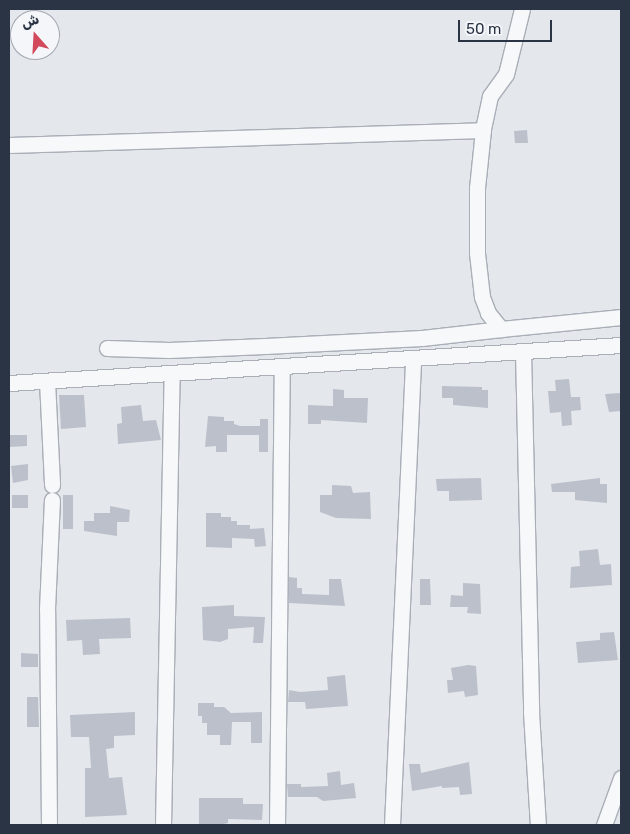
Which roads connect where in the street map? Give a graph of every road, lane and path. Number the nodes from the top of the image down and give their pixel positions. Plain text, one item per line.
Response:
1 (522, 9) edge
2 (483, 130) junction
3 (9, 145) edge
4 (621, 317) edge
5 (501, 329) junction
6 (621, 345) edge
7 (107, 348) dead end
8 (523, 352) junction
9 (413, 359) junction
10 (282, 366) junction
11 (172, 374) junction
12 (47, 381) junction
13 (9, 383) edge
14 (621, 778) edge
15 (49, 825) edge
16 (163, 825) edge
17 (277, 825) edge
18 (392, 825) edge
19 (538, 825) edge
20 (604, 825) edge

1 - 2 street
2 - 3 street
2 - 5 street
4 - 5 street
5 - 7 street
6 - 8 street
8 - 9 street
8 - 19 street
9 - 10 street
9 - 18 street
10 - 11 street
10 - 17 street
11 - 12 street
11 - 16 street
12 - 13 street
12 - 15 street
14 - 20 street

